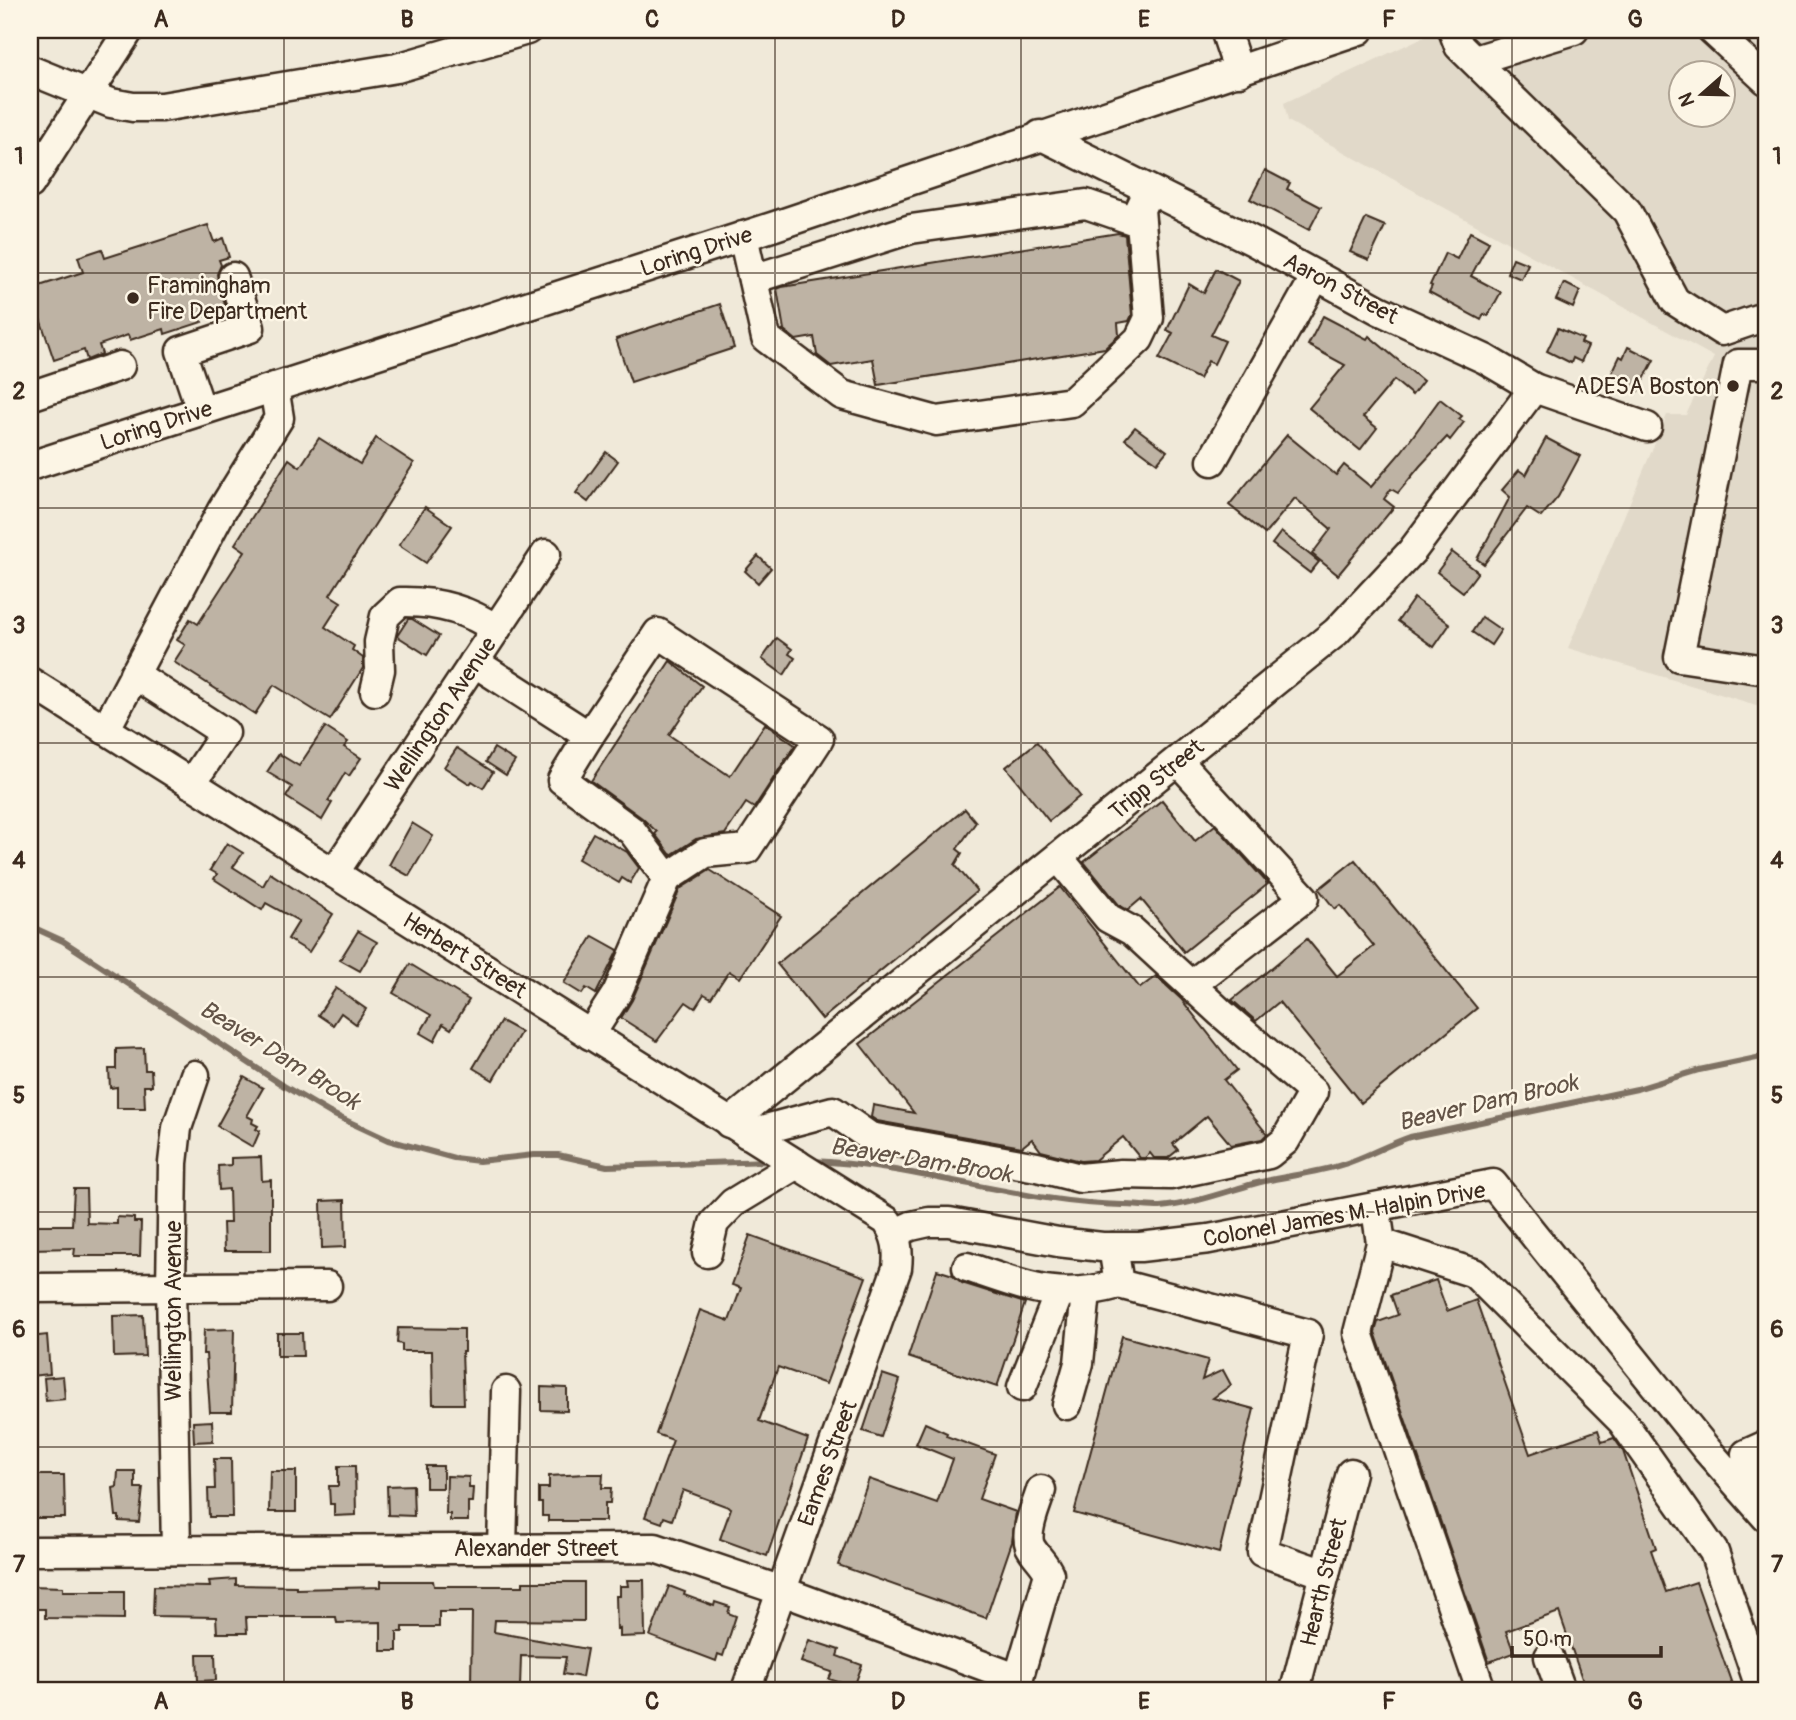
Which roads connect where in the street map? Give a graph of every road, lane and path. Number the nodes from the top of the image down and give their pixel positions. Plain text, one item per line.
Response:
1 (129, 30) edge
2 (527, 30) edge
3 (1225, 30) edge
4 (1359, 30) edge
5 (1453, 30) edge
6 (1574, 30) edge
7 (1712, 30) edge
8 (1475, 60) junction
9 (30, 70) edge
10 (1239, 72) junction
11 (1766, 80) edge
12 (87, 96) junction
13 (1040, 135) junction
14 (30, 184) edge
15 (1149, 190) junction
16 (1141, 223) junction
17 (743, 236) junction
18 (1315, 276) junction
19 (233, 277) dead end
20 (753, 279) junction
21 (1766, 316) edge
22 (1766, 364) edge
23 (120, 366) dead end
24 (274, 387) junction
25 (1534, 388) junction
26 (30, 396) edge
27 (201, 410) junction
28 (1647, 427) dead end
29 (1212, 461) dead end
30 (30, 466) edge
31 (546, 554) dead end
32 (496, 629) junction
33 (474, 662) junction
34 (1766, 670) edge
35 (134, 674) junction
36 (30, 682) edge
37 (375, 691) dead end
38 (105, 730) junction
39 (589, 736) junction
40 (1178, 761) junction
41 (191, 784) junction
42 (1059, 858) junction
43 (334, 873) junction
44 (667, 878) junction
45 (1191, 985) junction
46 (590, 1035) junction
47 (195, 1075) dead end
48 (746, 1134) junction
49 (797, 1164) junction
50 (1376, 1206) junction
51 (895, 1233) junction
52 (1381, 1243) junction
53 (1113, 1247) junction
54 (707, 1253) dead end
55 (967, 1267) dead end
56 (1119, 1284) junction
57 (327, 1286) dead end
58 (171, 1287) junction
59 (30, 1288) edge
60 (1086, 1292) junction
61 (1059, 1293) junction
62 (1022, 1387) dead end
63 (506, 1391) dead end
64 (1067, 1405) dead end
65 (1766, 1444) edge
66 (1351, 1473) dead end
67 (1766, 1477) edge
68 (1041, 1490) dead end
69 (1766, 1517) edge
70 (502, 1548) junction
71 (176, 1550) junction
72 (30, 1551) edge
73 (1325, 1574) junction
74 (782, 1591) junction
75 (1549, 1657) dead end
76 (1017, 1685) edge
77 (746, 1690) edge
78 (1295, 1690) edge
79 (1482, 1690) edge
80 (1561, 1690) edge
81 (1761, 1690) edge

1 - 12 street
2 - 12 street
3 - 10 street
4 - 10 street, Loring Drive
5 - 8 street
6 - 8 street
7 - 11 street
8 - 21 street
9 - 12 street
10 - 13 street, Loring Drive
12 - 14 street
13 - 15 street, Aaron Street
13 - 17 street, Loring Drive
15 - 16 street
15 - 18 street, Aaron Street
16 - 20 street
16 - 20 street
17 - 20 street
17 - 24 street, Loring Drive
18 - 25 street, Aaron Street
18 - 29 street
19 - 27 street
22 - 34 street
23 - 26 street
24 - 27 street, Loring Drive
24 - 35 street
25 - 28 street, Aaron Street
25 - 40 street, Tripp Street
27 - 30 street, Loring Drive
31 - 32 street, Wellington Avenue
32 - 33 street, Wellington Avenue
32 - 37 street
33 - 39 street
33 - 43 street, Wellington Avenue
35 - 38 street
35 - 41 street
36 - 38 street, Herbert Street
38 - 41 street, Herbert Street
39 - 44 street
39 - 44 street
40 - 42 street, Tripp Street
40 - 45 street
41 - 43 street, Herbert Street
42 - 45 street
42 - 48 street, Tripp Street
43 - 46 street, Herbert Street
44 - 46 street
45 - 48 street
46 - 48 street, Herbert Street
47 - 58 street, Wellington Avenue
48 - 49 street, Herbert Street
49 - 51 street, Herbert Street
49 - 54 street
50 - 52 street
50 - 53 street, Colonel James M. Halpin Drive
50 - 69 street, Colonel James M. Halpin Drive
51 - 53 street, Colonel James M. Halpin Drive
51 - 74 street, Eames Street
52 - 79 street
52 - 81 street
53 - 56 street
55 - 61 street
56 - 60 street
56 - 73 street
57 - 58 street
58 - 59 street
58 - 71 street, Wellington Avenue
60 - 61 street
60 - 64 street
61 - 62 street
63 - 70 street
65 - 67 street
66 - 73 street, Hearth Street
68 - 76 street
70 - 71 street, Alexander Street
70 - 74 street, Alexander Street
71 - 72 street, Alexander Street
73 - 78 street, Hearth Street
74 - 76 street, Alexander Street
74 - 77 street, Eames Street
75 - 80 street

